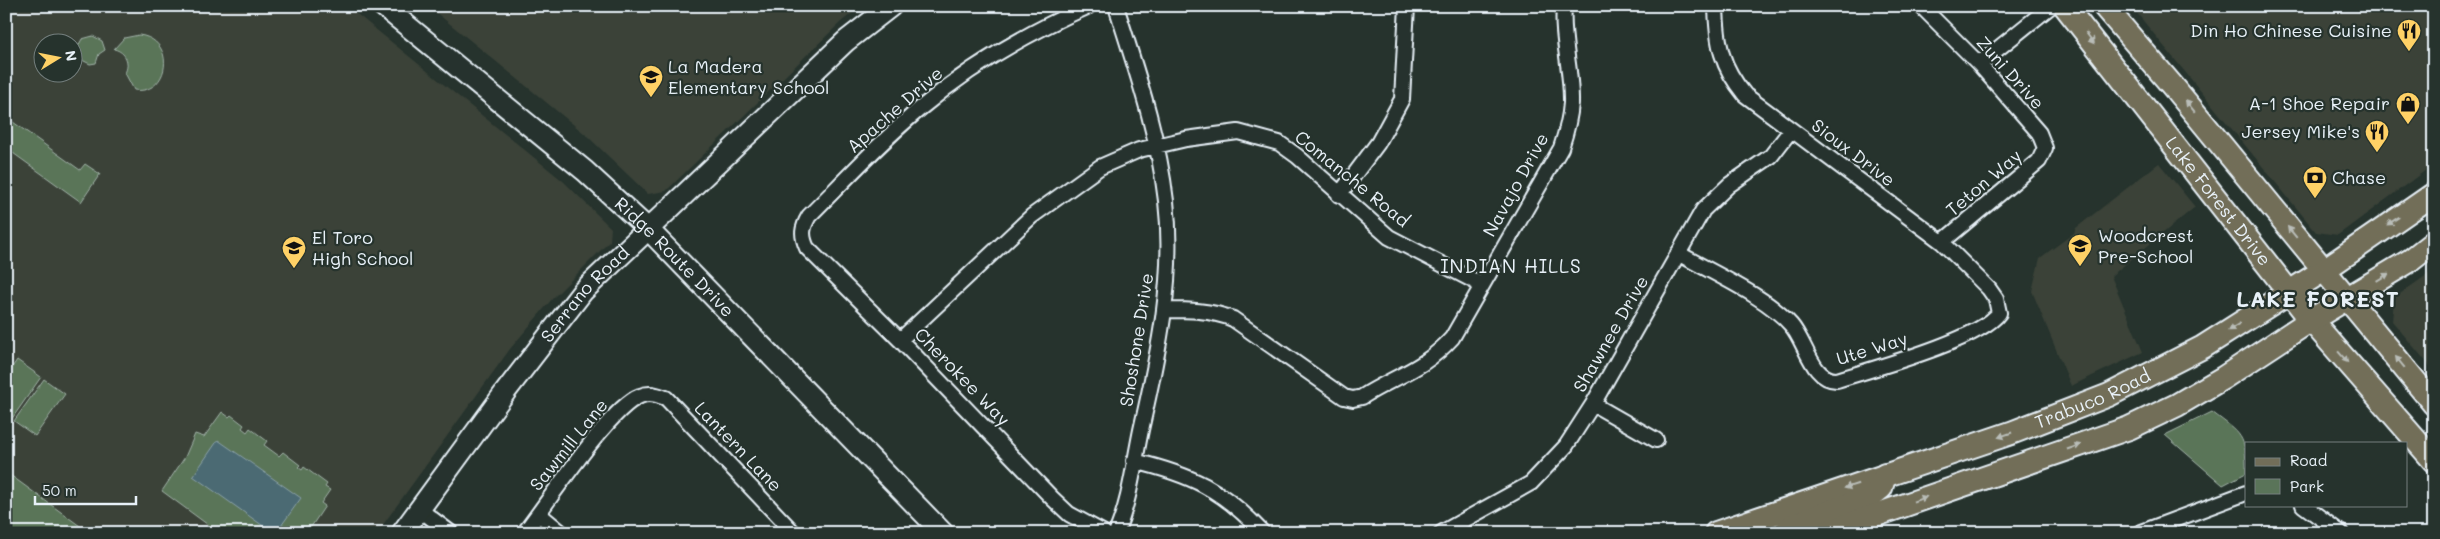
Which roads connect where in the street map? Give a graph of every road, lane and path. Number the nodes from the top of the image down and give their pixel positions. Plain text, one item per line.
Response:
1 (383, 6) edge
2 (891, 6) edge
3 (1088, 6) edge
4 (1116, 6) edge
5 (1407, 6) edge
6 (1564, 6) edge
7 (1716, 6) edge
8 (1921, 6) edge
9 (2051, 6) edge
10 (2065, 6) edge
11 (2104, 6) edge
12 (1979, 64) junction
13 (1791, 130) junction
14 (1156, 145) junction
15 (2045, 148) joint
16 (2434, 194) edge
17 (1339, 195) junction
18 (648, 229) junction
19 (802, 237) joint
20 (1942, 242) junction
21 (2434, 242) edge
22 (1678, 253) junction
23 (2324, 270) junction
24 (1482, 285) junction
25 (2290, 291) junction
26 (2348, 298) junction
27 (1164, 310) junction
28 (1999, 313) joint
29 (2312, 320) junction
30 (900, 340) junction
31 (652, 393) joint
32 (1593, 404) junction
33 (2434, 404) edge
34 (1656, 440) dead end
35 (1134, 461) junction
36 (2434, 461) edge
37 (1885, 475) junction
38 (2245, 493) edge
39 (2304, 506) edge
40 (419, 509) junction
41 (539, 514) junction
42 (402, 533) edge
43 (451, 533) edge
44 (524, 533) edge
45 (562, 533) edge
46 (794, 533) edge
47 (942, 533) edge
48 (1104, 533) edge
49 (1116, 533) edge
50 (1263, 533) edge
51 (1441, 533) edge
52 (1716, 533) edge
53 (1784, 533) edge
54 (1824, 533) edge
55 (2139, 533) edge
56 (2342, 533) edge

1 - 18 main road, Ridge Route Drive
2 - 18 main road, Serrano Road
3 - 19 street, Apache Drive
4 - 14 street, Shoshone Drive
5 - 17 street
6 - 24 street, Navajo Drive
7 - 13 street, Sioux Drive
8 - 12 street, Zuni Drive
9 - 12 street
10 -> 25 main road, Lake Forest Drive
23 -> 11 main road
12 - 15 street, Zuni Drive
13 - 20 street, Sioux Drive
13 - 22 street, Shawnee Drive
14 - 17 street, Comanche Road
14 - 27 street, Shoshone Drive
14 - 30 street, Comanche Road
15 - 20 street, Teton Way
16 -> 23 main road, Trabuco Road
17 - 24 street, Comanche Road
18 - 40 main road, Serrano Road
18 - 47 main road, Ridge Route Drive
19 - 30 street, Cherokee Way
20 - 28 street, Sioux Drive
26 -> 21 main road, Trabuco Road
22 - 28 street, Ute Way
22 - 32 street, Shawnee Drive
23 - 25 main road, Trabuco Road
23 - 26 main road
24 - 27 street, Navajo Drive
25 - 29 main road, Lake Forest Drive
25 -> 37 main road, Trabuco Road
26 - 29 main road, Trabuco Road
33 -> 26 main road
27 - 35 street, Shoshone Drive
29 -> 36 main road, Lake Forest Drive
54 -> 29 main road, Trabuco Road
30 - 48 street, Cherokee Way
31 - 41 street, Sawmill Lane
31 - 46 street, Lantern Lane
32 - 34 street
32 - 51 street, Shawnee Drive
35 - 49 street, Shoshone Drive
35 - 50 street
37 -> 52 main road, Trabuco Road
37 - 53 main road
38 - 55 street
39 - 56 street
40 - 42 main road, Serrano Road
40 - 43 street
41 - 44 street, Sawmill Lane
41 - 45 street

